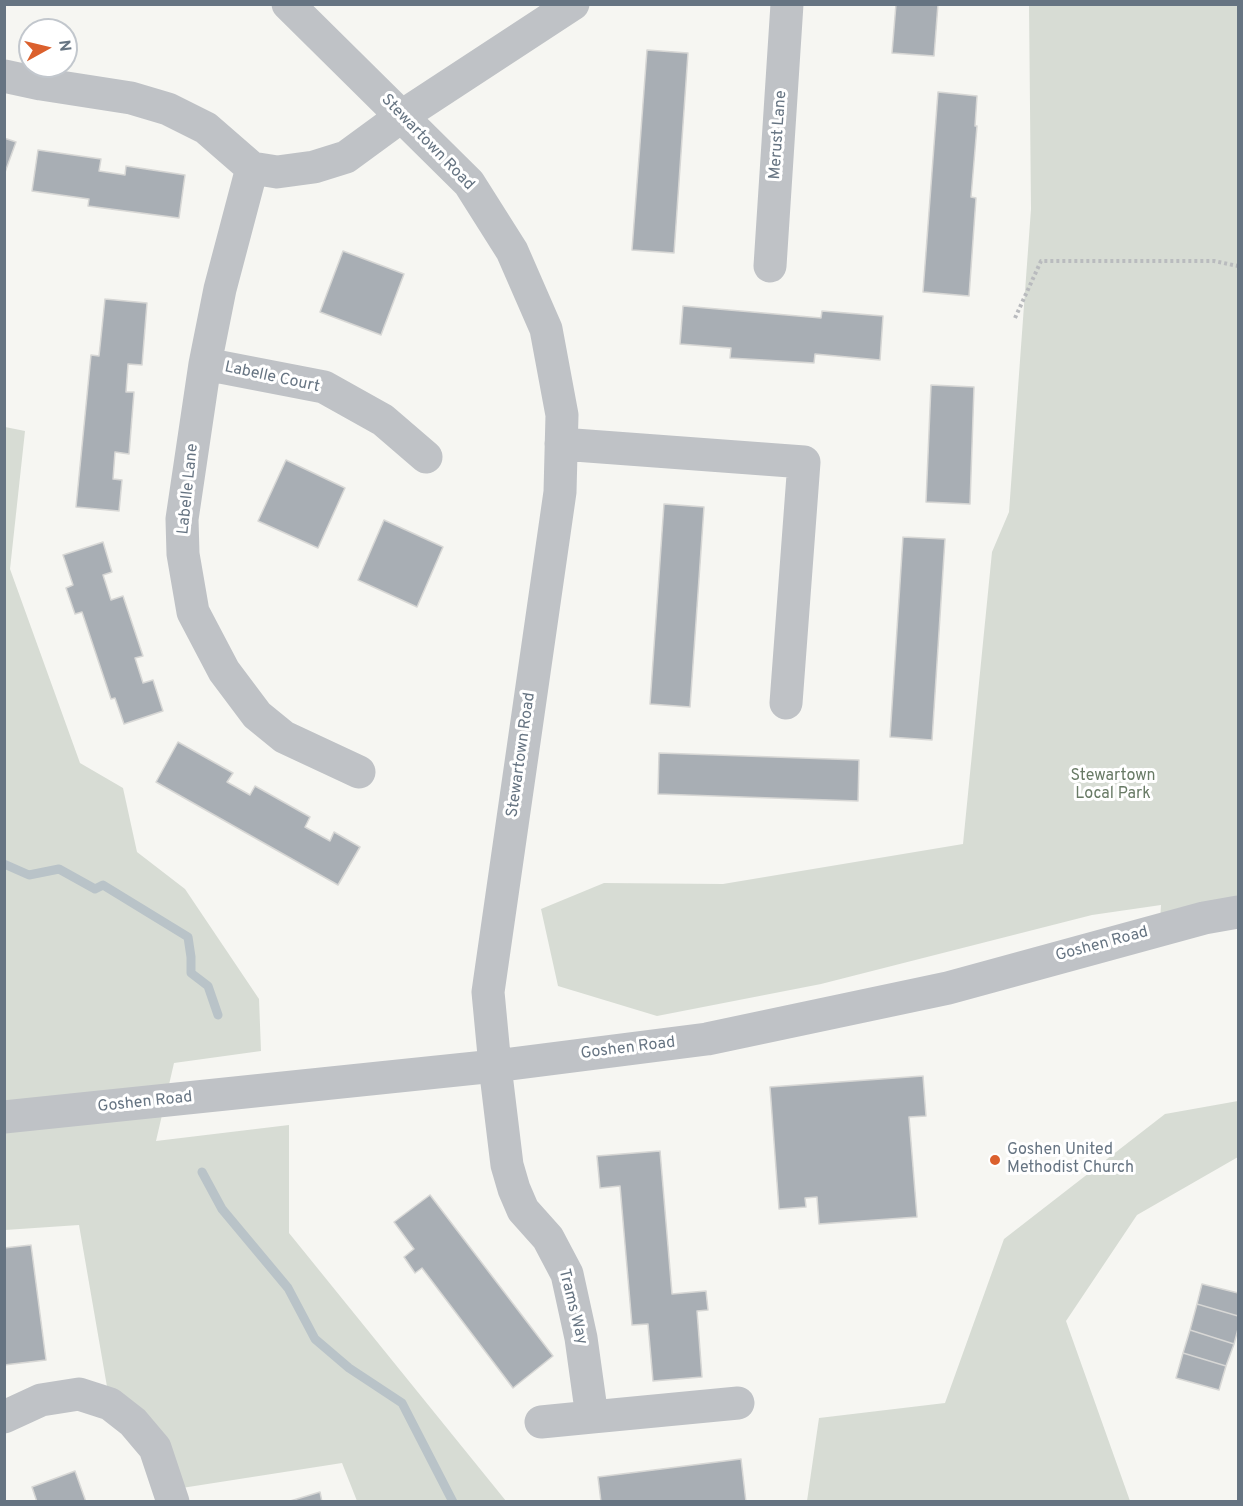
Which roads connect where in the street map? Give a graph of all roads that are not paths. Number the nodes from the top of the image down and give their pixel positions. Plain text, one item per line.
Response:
1 (288, 4) edge
2 (573, 4) edge
3 (788, 4) edge
4 (4, 76) edge
5 (402, 116) junction
6 (252, 168) junction
7 (770, 266) dead end
8 (205, 364) junction
9 (561, 444) junction
10 (426, 457) dead end
11 (786, 703) dead end
12 (359, 772) dead end
13 (1239, 912) edge
14 (495, 1066) junction
15 (4, 1117) edge
16 (738, 1403) dead end
17 (4, 1417) edge
18 (592, 1417) junction
19 (541, 1422) dead end
20 (173, 1502) edge

1 - 5 street, Stewartown Road
2 - 5 street
3 - 7 street, Merust Lane
4 - 6 street
5 - 6 street
5 - 9 street, Stewartown Road
6 - 8 street, Labelle Lane
8 - 10 street, Labelle Court
8 - 12 street, Labelle Lane
9 - 11 street
9 - 14 street, Stewartown Road
13 - 14 street, Goshen Road
14 - 15 street, Goshen Road
14 - 18 street, Trams Way
16 - 18 street
17 - 20 street
18 - 19 street

